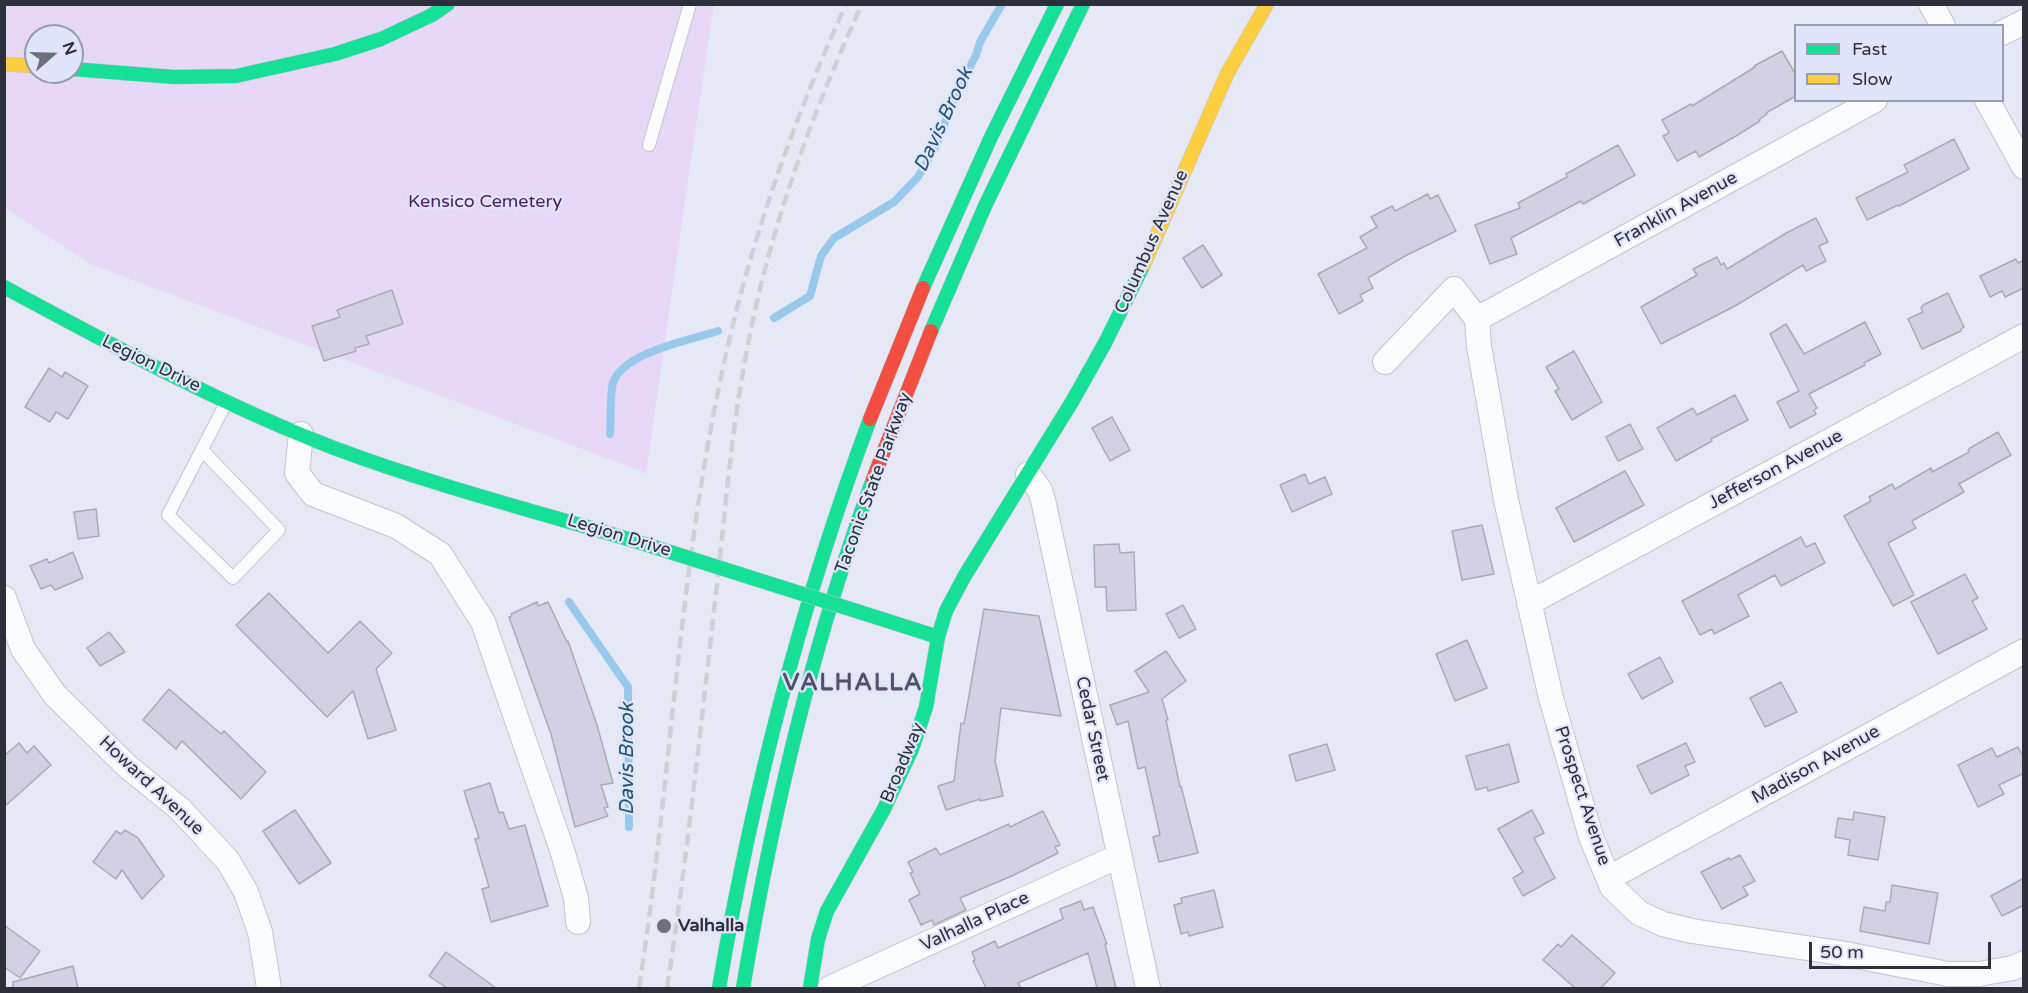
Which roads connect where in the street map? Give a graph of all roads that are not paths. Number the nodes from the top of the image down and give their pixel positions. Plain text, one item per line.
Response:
1 (448, 4) edge
2 (690, 4) edge
3 (1057, 4) edge
4 (1083, 4) edge
5 (1267, 4) edge
6 (1930, 4) edge
7 (2024, 22) edge
8 (1942, 24) edge
9 (2004, 32) edge
10 (4, 64) edge
11 (24, 65) edge
12 (84, 70) edge
13 (1871, 102) edge
14 (1988, 102) edge
15 (650, 145) dead end
16 (2024, 166) edge
17 (5, 290) edge
18 (1478, 319) junction
19 (2024, 336) edge
20 (1385, 362) dead end
21 (227, 401) junction
22 (301, 434) junction
23 (202, 450) junction
24 (1028, 474) junction
25 (4, 598) edge
26 (1529, 603) junction
27 (938, 637) junction
28 (2024, 651) edge
29 (1119, 856) junction
30 (1609, 878) junction
31 (578, 922) dead end
32 (2024, 963) edge
33 (722, 971) junction
34 (269, 988) edge
35 (719, 988) edge
36 (743, 988) edge
37 (810, 988) edge
38 (830, 988) edge
39 (1148, 988) edge

1 - 12 main road
2 - 15 lane
3 - 33 main road, Taconic State Parkway
4 - 36 main road, Taconic State Parkway
5 - 24 main road, Columbus Avenue
6 - 8 street
7 - 9 street
10 - 11 main road
13 - 18 street, Franklin Avenue
14 - 16 street
17 - 21 main road, Legion Drive
18 - 20 street
18 - 26 street, Prospect Avenue
19 - 26 street, Jefferson Avenue
21 - 22 main road, Legion Drive
21 - 23 lane
22 - 27 main road, Legion Drive, bridge
22 - 31 street
23 - 23 lane
24 - 27 main road, Broadway
24 - 29 street, Cedar Street
25 - 34 street, Howard Avenue
26 - 30 street, Prospect Avenue
27 - 37 main road, Broadway
28 - 30 street, Madison Avenue
29 - 38 street, Valhalla Place
29 - 39 street, Cedar Street
30 - 32 street, Prospect Avenue
33 - 35 main road, Taconic State Parkway
33 - 36 lane

